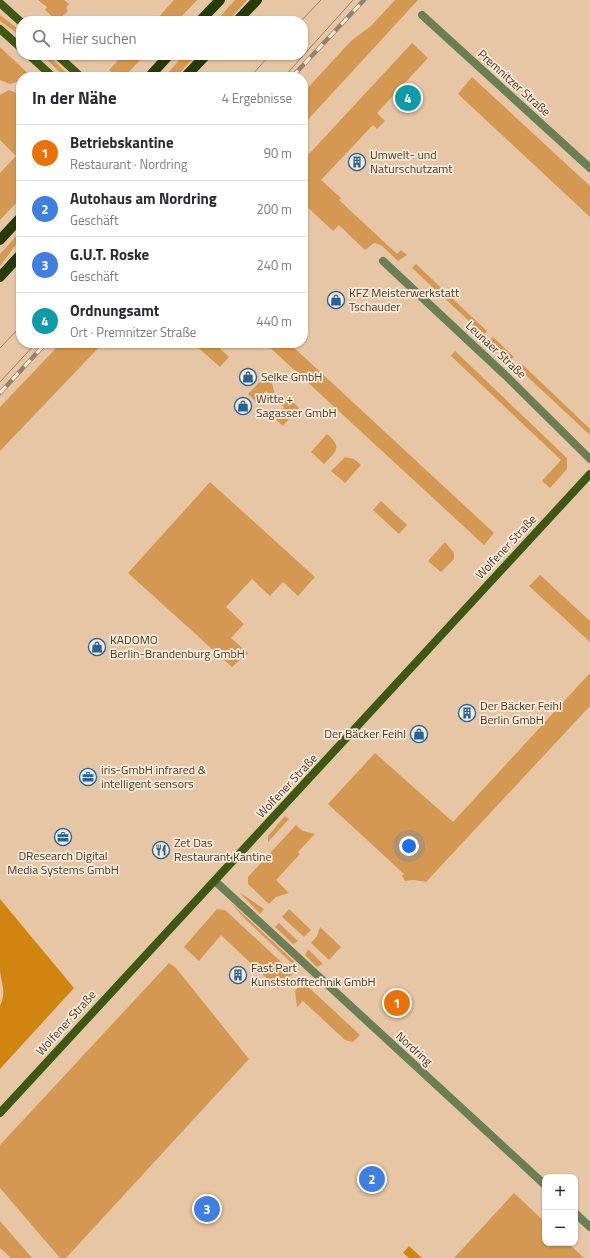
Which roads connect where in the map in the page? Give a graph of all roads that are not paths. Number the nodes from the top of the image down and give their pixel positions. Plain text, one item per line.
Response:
1 (220, 0) edge
2 (257, 0) edge
3 (0, 3) edge
4 (422, 15) dead end
5 (205, 16) edge
6 (242, 16) edge
7 (16, 17) edge
8 (0, 29) edge
9 (16, 43) edge
10 (34, 60) edge
11 (62, 60) edge
12 (164, 60) edge
13 (201, 60) edge
14 (48, 72) edge
15 (76, 72) edge
16 (153, 72) edge
17 (190, 72) edge
18 (590, 168) edge
19 (16, 222) edge
20 (0, 240) edge
21 (16, 259) edge
22 (383, 261) dead end
23 (0, 277) edge
24 (590, 459) edge
25 (590, 474) edge
26 (215, 881) junction
27 (0, 1113) edge
28 (542, 1182) edge
29 (578, 1216) edge
30 (590, 1227) edge

1 - 5 main road
2 - 6 main road
3 - 7 street
4 - 18 street, Premnitzer Straße
8 - 9 street
10 - 14 street
11 - 15 street
12 - 16 main road
13 - 17 main road
19 - 20 main road
21 - 23 main road
22 - 24 street, Leunaer Straße
25 - 26 street, Wolfener Straße
26 - 27 street, Wolfener Straße
26 - 28 street, Nordring
29 - 30 street

